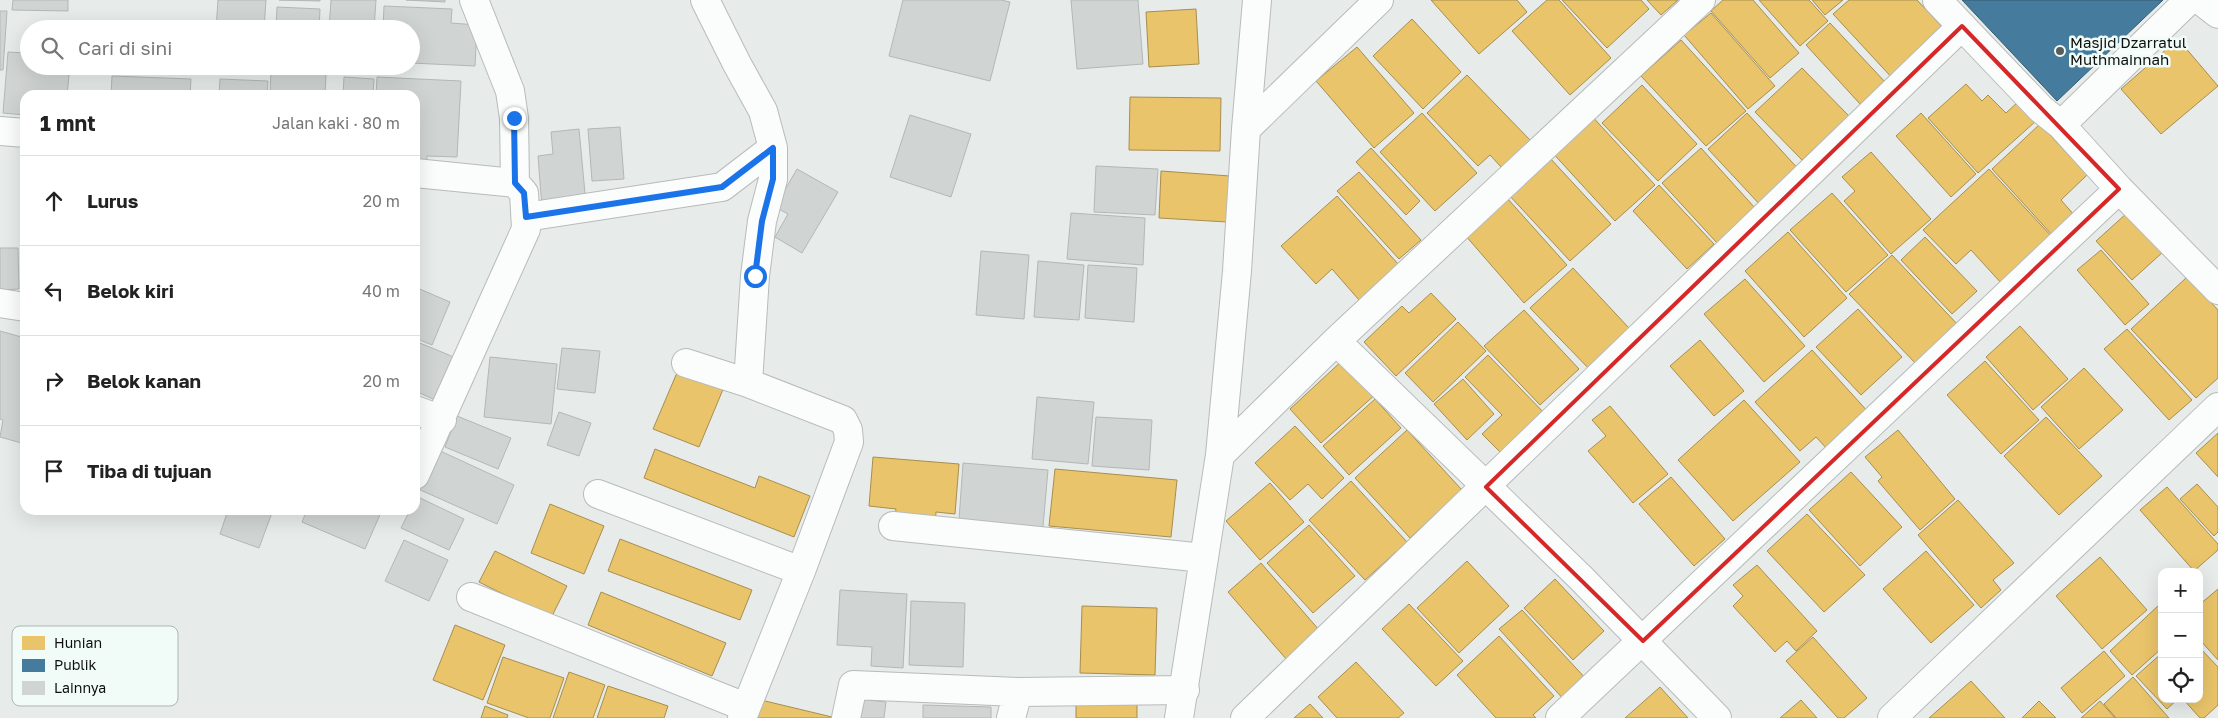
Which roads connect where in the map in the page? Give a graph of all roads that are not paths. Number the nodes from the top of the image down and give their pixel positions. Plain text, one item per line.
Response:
1 (474, 0) edge
2 (705, 0) edge
3 (1257, 0) edge
4 (1379, 0) edge
5 (1701, 0) edge
6 (1937, 0) edge
7 (2189, 0) edge
8 (2200, 0) edge
9 (2218, 14) edge
10 (1962, 26) junction
11 (2060, 125) junction
12 (1246, 129) junction
13 (0, 130) edge
14 (20, 132) edge
15 (773, 148) junction
16 (420, 174) edge
17 (515, 183) junction
18 (2120, 189) junction
19 (526, 217) junction
20 (2218, 290) edge
21 (0, 303) edge
22 (20, 306) edge
23 (1336, 341) junction
24 (686, 363) dead end
25 (748, 383) junction
26 (2218, 407) edge
27 (420, 412) edge
28 (442, 420) junction
29 (1220, 455) junction
30 (420, 465) edge
31 (1486, 486) junction
32 (598, 494) dead end
33 (893, 526) dead end
34 (1204, 558) junction
35 (801, 571) junction
36 (471, 597) dead end
37 (1643, 641) junction
38 (1184, 690) junction
39 (1014, 705) edge
40 (744, 712) edge
41 (846, 718) edge
42 (1179, 718) edge
43 (1245, 718) edge
44 (1560, 718) edge
45 (1717, 718) edge
46 (1892, 718) edge

1 - 17 street
2 - 15 street
3 - 12 street
4 - 12 street
5 - 23 street
6 - 10 street
7 - 11 street
8 - 9 street
10 - 11 street
10 - 31 street
11 - 18 street
12 - 29 street
13 - 14 street
15 - 19 street
15 - 25 street
16 - 17 street
17 - 19 street
18 - 20 street
18 - 37 street
19 - 28 street
21 - 22 street
23 - 29 street
23 - 31 street
24 - 25 street
25 - 35 street
26 - 46 street
27 - 28 street
28 - 30 street
29 - 34 street
31 - 37 street
31 - 43 street
32 - 35 street
33 - 34 street
34 - 38 street
35 - 40 street
36 - 40 street
37 - 44 street
37 - 45 street
38 - 39 street
38 - 42 street
39 - 41 street

